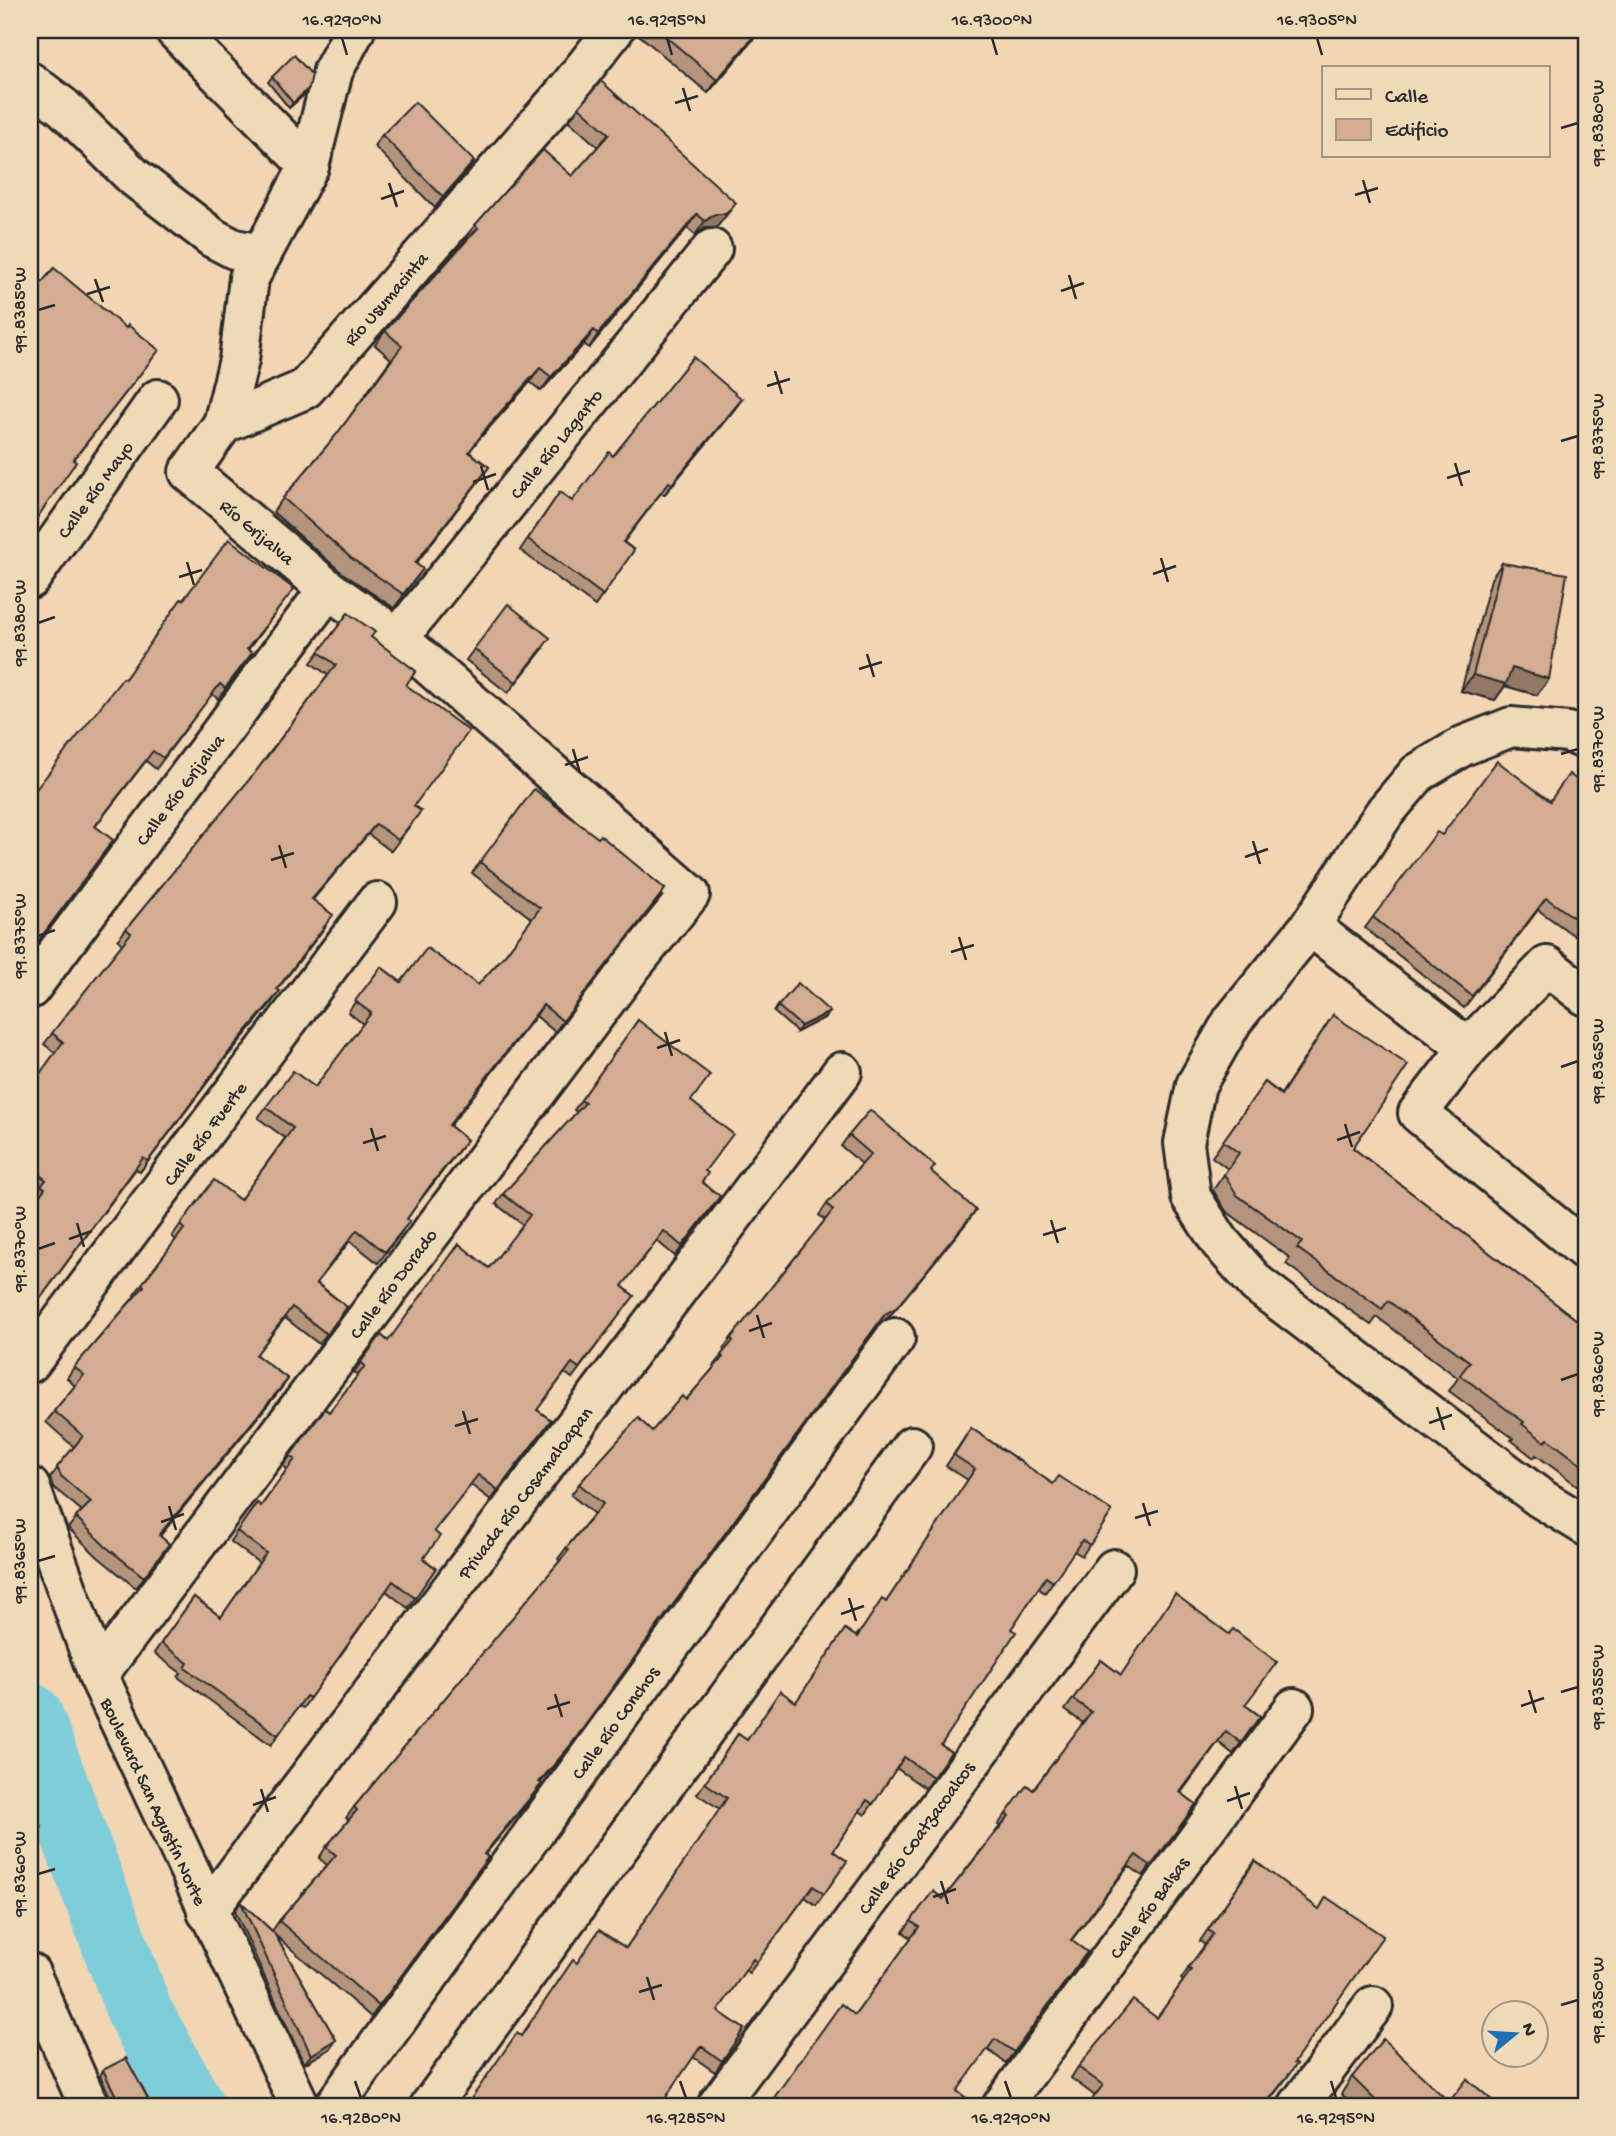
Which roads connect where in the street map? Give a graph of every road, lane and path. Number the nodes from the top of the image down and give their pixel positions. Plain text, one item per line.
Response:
1 (175, 30) edge
2 (355, 30) edge
3 (614, 30) edge
4 (30, 82) edge
5 (309, 166) junction
6 (712, 249) dead end
7 (262, 254) junction
8 (158, 399) dead end
9 (223, 424) junction
10 (30, 579) edge
11 (328, 589) junction
12 (398, 638) junction
13 (1586, 740) edge
14 (690, 894) joint
15 (377, 902) dead end
16 (1310, 926) junction
17 (30, 989) edge
18 (1586, 996) edge
19 (1468, 1048) junction
20 (842, 1072) dead end
21 (1586, 1251) edge
22 (895, 1338) dead end
23 (30, 1363) edge
24 (912, 1446) dead end
25 (30, 1487) edge
26 (1586, 1526) edge
27 (1114, 1569) dead end
28 (98, 1675) junction
29 (1294, 1708) dead end
30 (207, 1912) junction
31 (30, 1973) edge
32 (1373, 2006) dead end
33 (89, 2106) edge
34 (300, 2106) edge
35 (334, 2106) edge
36 (430, 2106) edge
37 (717, 2106) edge
38 (1002, 2106) edge
39 (1298, 2106) edge

1 - 5 street
2 - 5 street
3 - 9 street, Río Usumacinta
4 - 7 street
5 - 7 street
6 - 12 street, Calle Río Lagarto
7 - 9 street
8 - 10 street, Calle Río Mayo
9 - 11 street, Río Grijalva
11 - 12 street, Río Grijalva
11 - 17 street, Calle Río Grijalva
12 - 14 street, Río Grijalva
13 - 16 street
14 - 28 street, Calle Río Dorado
15 - 23 street, Calle Río Fuerte
16 - 19 street
16 - 26 street
18 - 19 street
19 - 21 street
20 - 30 street, Privada Río Cosamaloapan
22 - 35 street, Calle Río Conchos
24 - 36 street
25 - 28 street, Boulevard San Agustín Norte
27 - 37 street, Calle Río Coatzacoalcos
28 - 30 street, Boulevard San Agustín Norte
29 - 38 street, Calle Río Balsas
30 - 34 street, Boulevard San Agustín Norte
31 - 33 street
32 - 39 street

